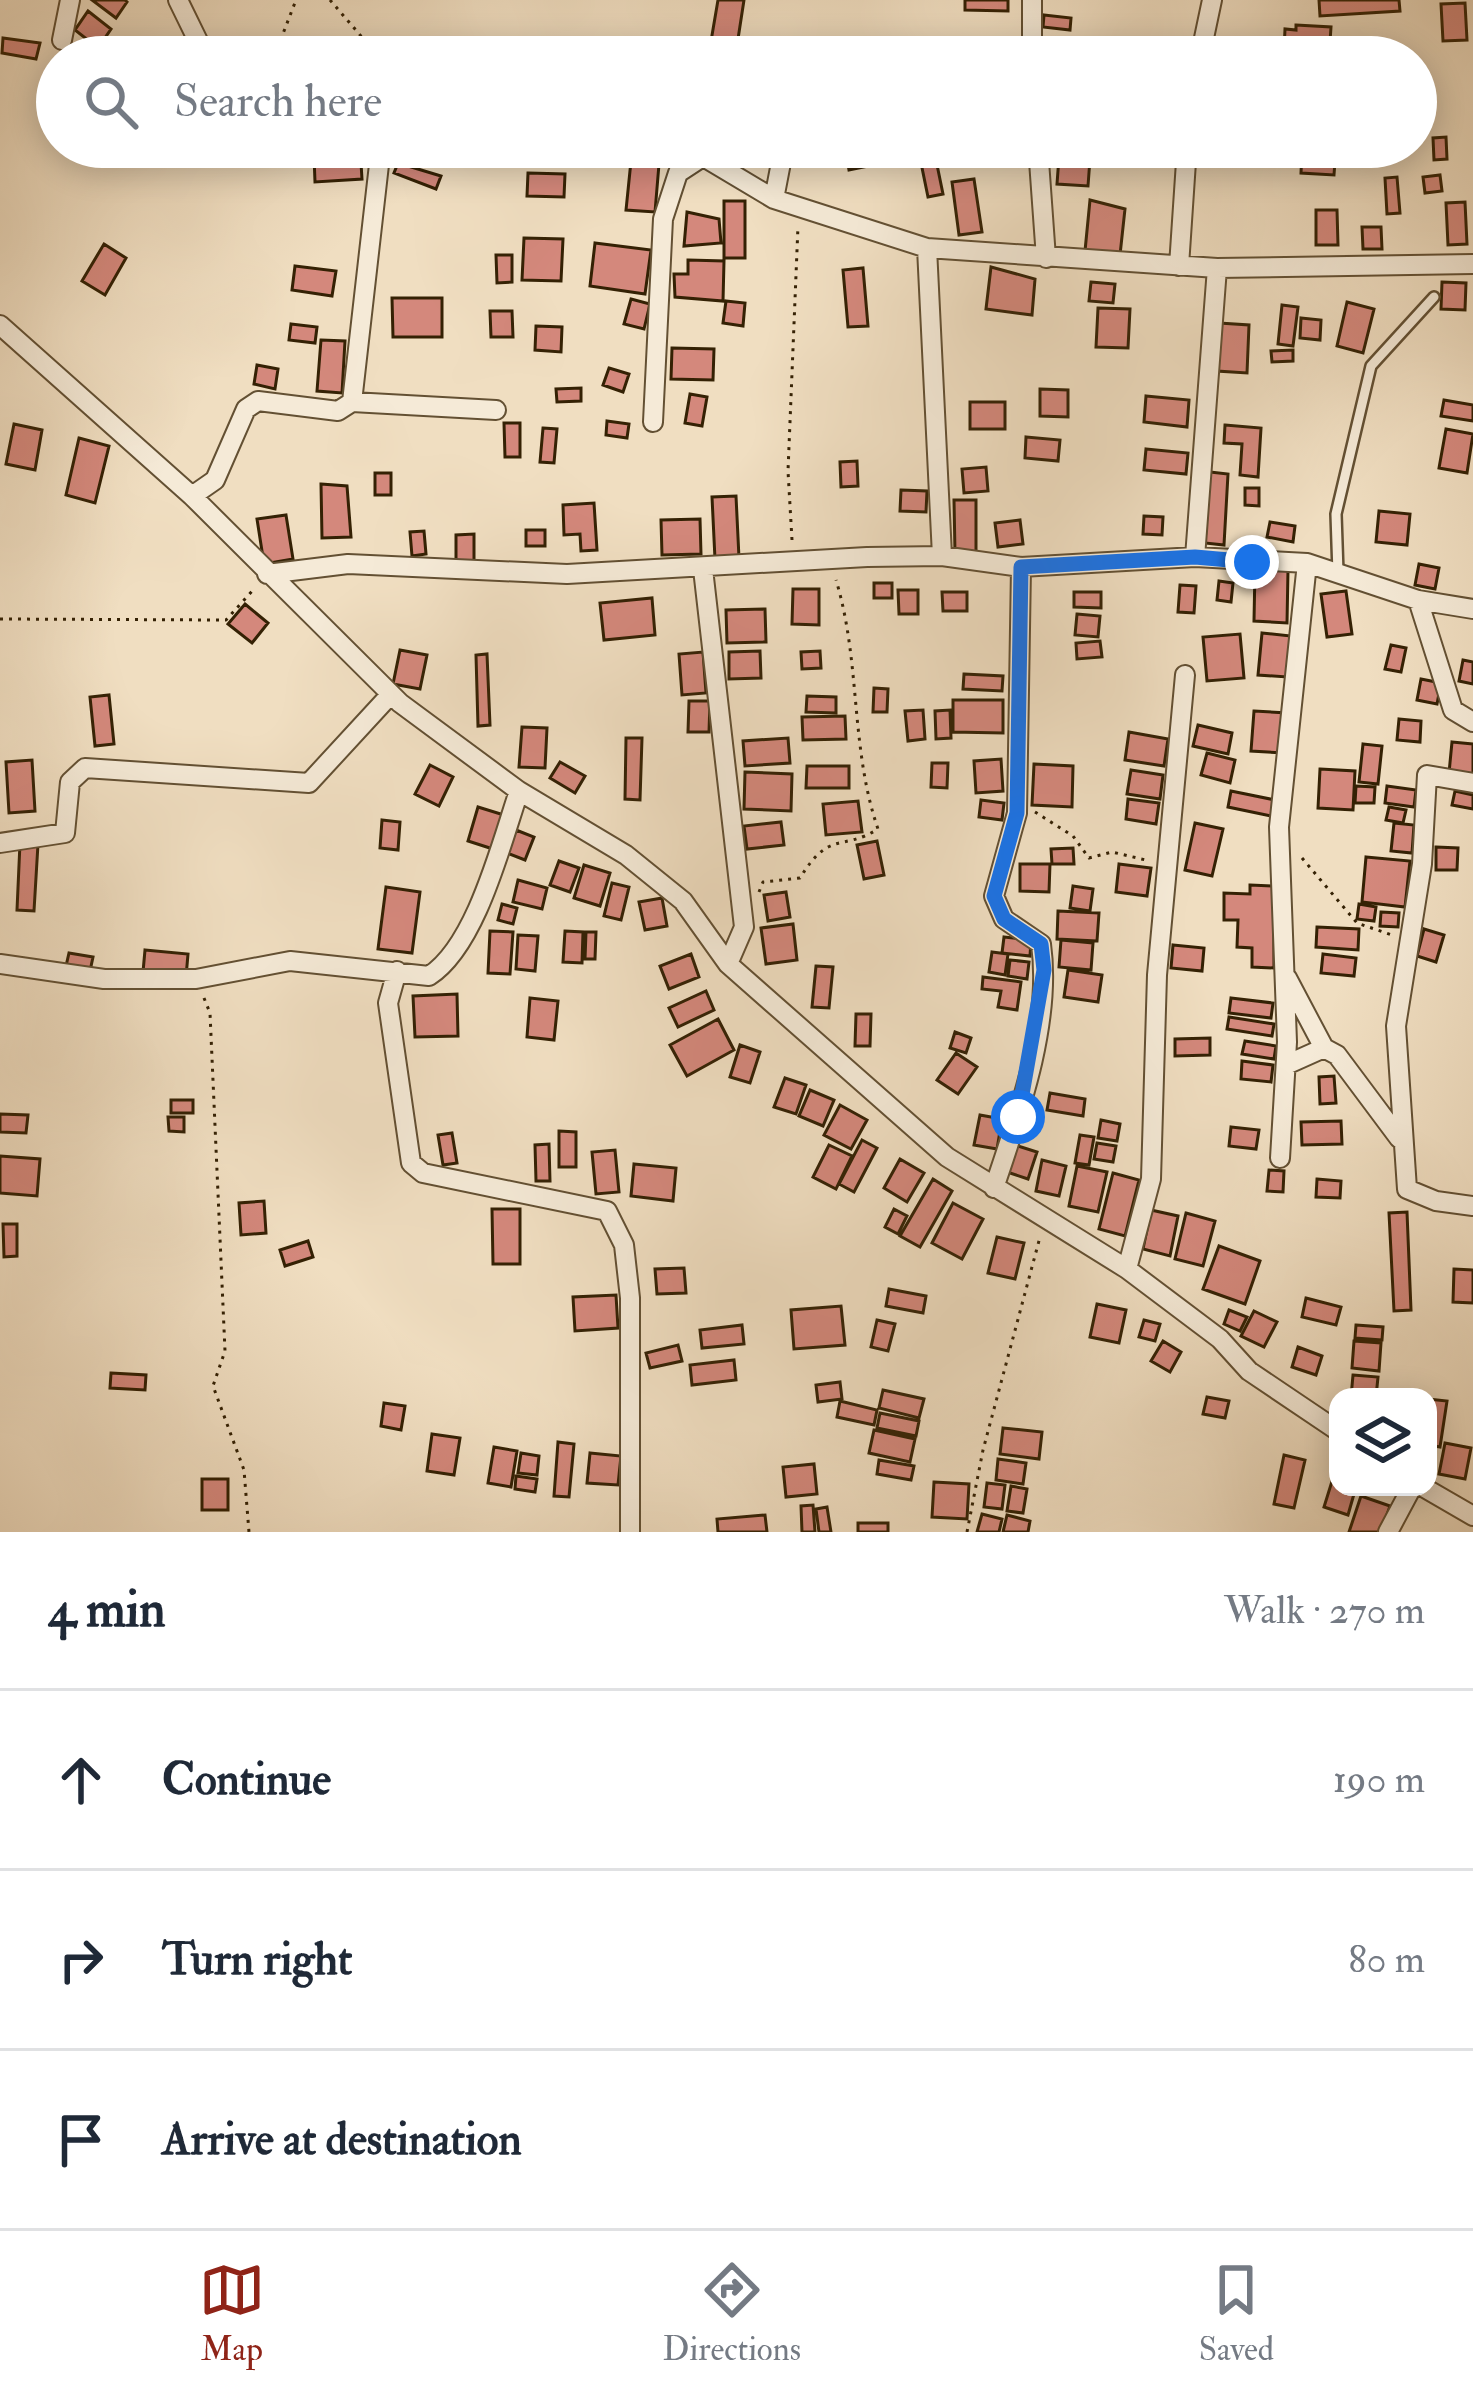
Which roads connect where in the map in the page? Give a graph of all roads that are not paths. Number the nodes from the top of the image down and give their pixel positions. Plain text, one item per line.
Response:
1 (70, 0) edge
2 (178, 0) edge
3 (1032, 0) edge
4 (1212, 0) edge
5 (63, 36) edge
6 (196, 36) edge
7 (1032, 36) edge
8 (1204, 36) edge
9 (379, 168) edge
10 (686, 168) edge
11 (728, 168) edge
12 (780, 168) edge
13 (1040, 168) edge
14 (1186, 168) edge
15 (774, 199) junction
16 (927, 248) junction
17 (1046, 258) junction
18 (1473, 264) edge
19 (1179, 266) junction
20 (1217, 268) junction
21 (1434, 297) dead end
22 (0, 325) edge
23 (352, 402) junction
24 (496, 410) dead end
25 (653, 422) dead end
26 (192, 496) junction
27 (941, 556) junction
28 (1195, 557) junction
29 (1307, 563) junction
30 (1021, 567) junction
31 (703, 569) junction
32 (1338, 573) junction
33 (267, 574) junction
34 (1418, 600) junction
35 (1473, 609) edge
36 (1185, 675) dead end
37 (391, 694) junction
38 (1473, 722) edge
39 (1473, 783) edge
40 (519, 791) junction
41 (0, 843) edge
42 (0, 964) edge
43 (728, 964) junction
44 (397, 971) junction
45 (1284, 973) junction
46 (1324, 1048) junction
47 (1286, 1065) junction
48 (1402, 1142) junction
49 (1280, 1158) dead end
50 (994, 1188) junction
51 (1473, 1206) edge
52 (1127, 1268) junction
53 (1329, 1425) edge
54 (1437, 1495) edge
55 (1407, 1496) edge
56 (1473, 1516) edge
57 (630, 1532) edge
58 (1388, 1532) edge

1 - 5 street
2 - 6 street
3 - 7 street
4 - 8 street
9 - 23 street
10 - 25 street
11 - 15 street
12 - 15 street
13 - 17 street
14 - 19 street
15 - 16 street
16 - 17 street
16 - 27 street
17 - 19 street
18 - 20 street
19 - 20 street
20 - 28 street
21 - 32 lane
22 - 26 street
23 - 24 street
23 - 26 street
26 - 33 street
27 - 30 street
27 - 31 street
28 - 29 street
28 - 30 street
29 - 32 street
29 - 45 street
30 - 50 street
31 - 33 street
31 - 43 street
32 - 34 street
33 - 37 street
34 - 35 street
34 - 38 street
36 - 52 street
37 - 40 street
37 - 41 street
39 - 48 street
40 - 43 street
40 - 44 street
42 - 44 street
43 - 50 street
44 - 57 street
45 - 46 street
45 - 47 street
46 - 47 street
46 - 48 street
47 - 49 street
48 - 51 street
50 - 52 street
52 - 53 street
54 - 56 street
55 - 58 street

